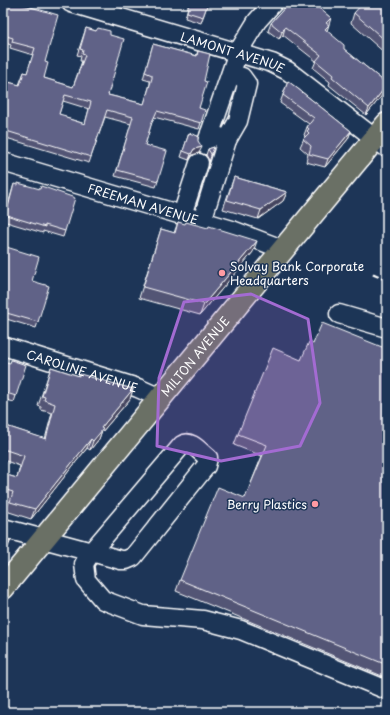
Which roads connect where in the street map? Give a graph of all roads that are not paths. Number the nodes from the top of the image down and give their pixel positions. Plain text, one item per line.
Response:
1 (71, 3) edge
2 (273, 3) edge
3 (238, 52) junction
4 (231, 74) junction
5 (383, 137) edge
6 (227, 140) junction
7 (3, 162) edge
8 (200, 163) dead end
9 (182, 215) junction
10 (202, 221) junction
11 (282, 249) junction
12 (339, 314) dead end
13 (387, 328) edge
14 (3, 346) edge
15 (160, 398) junction
16 (3, 528) edge
17 (44, 540) junction
18 (92, 551) junction
19 (3, 588) edge
20 (387, 690) edge

1 - 3 street, LAMONT AVENUE
2 - 3 street
3 - 4 street
3 - 5 street, LAMONT AVENUE
4 - 6 street
4 - 6 street
5 - 11 main road, MILTON AVENUE
6 - 10 street
7 - 9 street, FREEMAN AVENUE
8 - 9 street
9 - 10 street, FREEMAN AVENUE
10 - 11 street, FREEMAN AVENUE
11 - 15 main road, MILTON AVENUE
12 - 13 street
14 - 15 street, CAROLINE AVENUE
15 - 17 main road, MILTON AVENUE
16 - 17 street
17 - 18 street
17 - 19 main road, MILTON AVENUE
18 - 18 street
18 - 20 street

